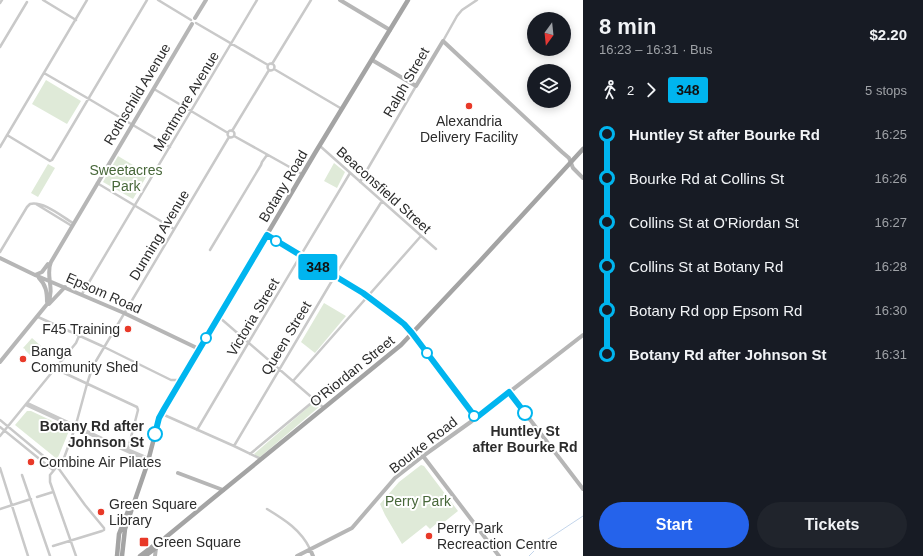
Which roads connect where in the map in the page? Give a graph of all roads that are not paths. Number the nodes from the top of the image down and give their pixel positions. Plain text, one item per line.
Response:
1 (2, 0) edge
2 (43, 0) edge
3 (88, 0) edge
4 (147, 0) edge
5 (158, 0) edge
6 (206, 0) edge
7 (257, 0) edge
8 (311, 0) edge
9 (340, 0) edge
10 (408, 0) edge
11 (477, 0) edge
12 (27, 2) dead end
13 (0, 3) edge
14 (76, 20) junction
15 (194, 21) junction
16 (390, 30) junction
17 (0, 40) edge
18 (443, 41) junction
19 (3, 42) junction
20 (231, 44) junction
21 (0, 45) edge
22 (372, 60) junction
23 (272, 64) junction
24 (268, 65) junction
25 (274, 69) junction
26 (269, 70) junction
27 (44, 74) junction
28 (416, 86) junction
29 (153, 89) junction
30 (89, 99) junction
31 (342, 110) junction
32 (191, 111) junction
33 (132, 125) junction
34 (232, 131) junction
35 (228, 133) junction
36 (7, 135) junction
37 (234, 136) junction
38 (229, 137) junction
39 (320, 146) junction
40 (170, 147) junction
41 (0, 148) edge
42 (583, 149) edge
43 (267, 154) junction
44 (570, 162) junction
45 (350, 173) junction
46 (303, 175) junction
47 (583, 178) edge
48 (360, 182) junction
49 (97, 183) junction
50 (382, 201) junction
51 (34, 203) junction
52 (135, 206) junction
53 (55, 212) junction
54 (58, 218) junction
55 (72, 224) junction
56 (174, 229) junction
57 (267, 235) junction
58 (421, 236) junction
59 (436, 249) dead end
60 (210, 250) dead end
61 (0, 252) edge
62 (301, 256) junction
63 (0, 258) edge
64 (52, 259) junction
65 (35, 275) junction
66 (335, 276) junction
67 (50, 281) junction
68 (65, 287) junction
69 (82, 294) junction
70 (367, 297) junction
71 (46, 307) junction
72 (124, 313) junction
73 (218, 316) junction
74 (38, 317) junction
75 (412, 333) junction
76 (583, 335) edge
77 (79, 336) junction
78 (248, 343) junction
79 (104, 347) junction
80 (199, 349) junction
81 (0, 362) edge
82 (57, 368) junction
83 (279, 369) junction
84 (181, 380) junction
85 (293, 381) junction
86 (87, 384) junction
87 (509, 392) junction
88 (315, 400) junction
89 (26, 404) junction
90 (324, 408) junction
91 (161, 414) junction
92 (476, 418) junction
93 (0, 420) edge
94 (7, 426) junction
95 (0, 427) edge
96 (76, 427) junction
97 (4, 430) junction
98 (197, 430) junction
99 (0, 436) edge
100 (234, 446) junction
101 (128, 449) junction
102 (250, 454) junction
103 (423, 456) junction
104 (148, 459) junction
105 (261, 460) junction
106 (56, 467) junction
107 (0, 468) edge
108 (53, 470) junction
109 (178, 473) dead end
110 (22, 475) dead end
111 (583, 489) edge
112 (223, 490) junction
113 (54, 492) junction
114 (136, 496) junction
115 (37, 497) dead end
116 (31, 499) junction
117 (12, 505) junction
118 (0, 509) edge
119 (268, 509) dead end
120 (71, 541) junction
121 (53, 546) dead end
122 (155, 547) junction
123 (310, 549) junction
124 (152, 555) edge
125 (28, 556) edge
126 (50, 556) edge
127 (76, 556) edge
128 (118, 556) edge
129 (122, 556) edge
130 (140, 556) edge
131 (145, 556) edge
132 (297, 556) edge
133 (313, 556) edge
134 (499, 556) edge

1 - 13 street
2 - 14 street
3 - 14 street
4 - 30 street
5 - 15 street
6 - 15 street, Rothschild Avenue
7 - 20 street, Mentmore Avenue
8 - 23 street
9 - 16 street
10 - 16 main road, Botany Road
11 - 18 street, Ralph Street
12 - 19 street
14 - 27 street
15 - 20 street
15 - 29 street, Rothschild Avenue
16 - 22 main road, Botany Road
17 - 19 street
18 - 28 street, Ralph Street
18 - 44 street
19 - 21 street
20 - 24 street
20 - 32 street, Mentmore Avenue
22 - 28 street
22 - 31 main road, Botany Road
23 - 24 street
23 - 25 street
24 - 26 street
25 - 26 street
25 - 31 street
26 - 34 street
27 - 30 street
27 - 36 street
28 - 48 street, Ralph Street
29 - 32 street
29 - 33 street, Rothschild Avenue
30 - 33 street
30 - 36 street
31 - 39 main road, Botany Road
32 - 35 street
32 - 40 street, Mentmore Avenue
33 - 40 street
33 - 49 street, Rothschild Avenue
34 - 35 street
34 - 37 street
35 - 38 street
36 - 41 street
37 - 38 street
37 - 43 street
38 - 56 street, Dunning Avenue
39 - 45 street, Beaconsfield Street
39 - 46 main road, Botany Road
40 - 52 street, Mentmore Avenue
42 - 44 main road, O'Riordan Street
43 - 46 street
43 - 60 street
44 - 47 street
44 - 75 main road, O'Riordan Street
45 - 48 street, Beaconsfield Street
45 - 62 street, Victoria Street
46 - 57 main road, Botany Road
48 - 50 street, Beaconsfield Street
49 - 52 street
49 - 55 street, Rothschild Avenue
50 - 58 street, Beaconsfield Street
50 - 66 street, Queen Street
51 - 53 street
51 - 54 street
51 - 61 street
52 - 56 street
52 - 69 street, Mentmore Avenue
53 - 54 street
53 - 55 street
54 - 55 street
55 - 64 street, Rothschild Avenue
56 - 72 street, Dunning Avenue
57 - 62 street
57 - 73 main road, Botany Road
58 - 59 street, Beaconsfield Street
58 - 70 street
62 - 66 street
62 - 78 street, Victoria Street
63 - 65 street, Epsom Road
64 - 65 street
64 - 67 street, Rothschild Avenue
65 - 67 street, Epsom Road
65 - 71 street
66 - 70 street
66 - 83 street, Queen Street
67 - 68 street, Epsom Road
67 - 71 street, Rothschild Avenue
68 - 69 street, Epsom Road
68 - 71 street
69 - 72 street, Epsom Road
70 - 75 street
70 - 85 street
71 - 74 street
72 - 79 street, Dunning Avenue
72 - 80 street, Epsom Road
73 - 78 street
73 - 80 main road, Botany Road
74 - 77 street
74 - 81 street
75 - 90 main road, O'Riordan Street
75 - 92 street
76 - 87 street, Bourke Road
77 - 79 street
77 - 82 street
78 - 83 street
78 - 98 street, Victoria Street
79 - 84 street
79 - 86 street, Dunning Avenue
80 - 84 main road, Botany Road
82 - 86 street
82 - 89 street
83 - 85 street
83 - 100 street, Queen Street
84 - 91 main road, Botany Road
85 - 88 street
86 - 96 street, Dunning Avenue
86 - 101 street
87 - 92 street, Bourke Road
87 - 111 street
88 - 90 street
88 - 102 street
89 - 94 street
89 - 96 street
90 - 105 main road, O'Riordan Street
91 - 98 street
91 - 104 main road, Botany Road
92 - 103 street, Bourke Road
93 - 94 street
94 - 97 street
94 - 106 street
95 - 97 street
96 - 101 street
96 - 104 street
96 - 106 street, Dunning Avenue
97 - 99 street
97 - 108 street
98 - 100 street
100 - 102 street
101 - 104 street
102 - 105 street
103 - 123 street, Bourke Road
103 - 134 street
104 - 114 main road, Botany Road
105 - 112 main road, O'Riordan Street
106 - 108 street, Dunning Avenue
106 - 120 street
107 - 117 street
108 - 113 street
109 - 112 street
110 - 116 street
112 - 122 main road, O'Riordan Street
113 - 115 street
113 - 120 street
114 - 128 main road, Botany Road
114 - 129 main road, Botany Road
116 - 117 street
116 - 126 street
117 - 118 street
117 - 125 street
119 - 123 street
120 - 121 street
120 - 127 street
122 - 124 main road, O'Riordan Street
122 - 130 main road, O'Riordan Street
123 - 132 street, Bourke Road
123 - 133 street
124 - 131 main road, O'Riordan Street

